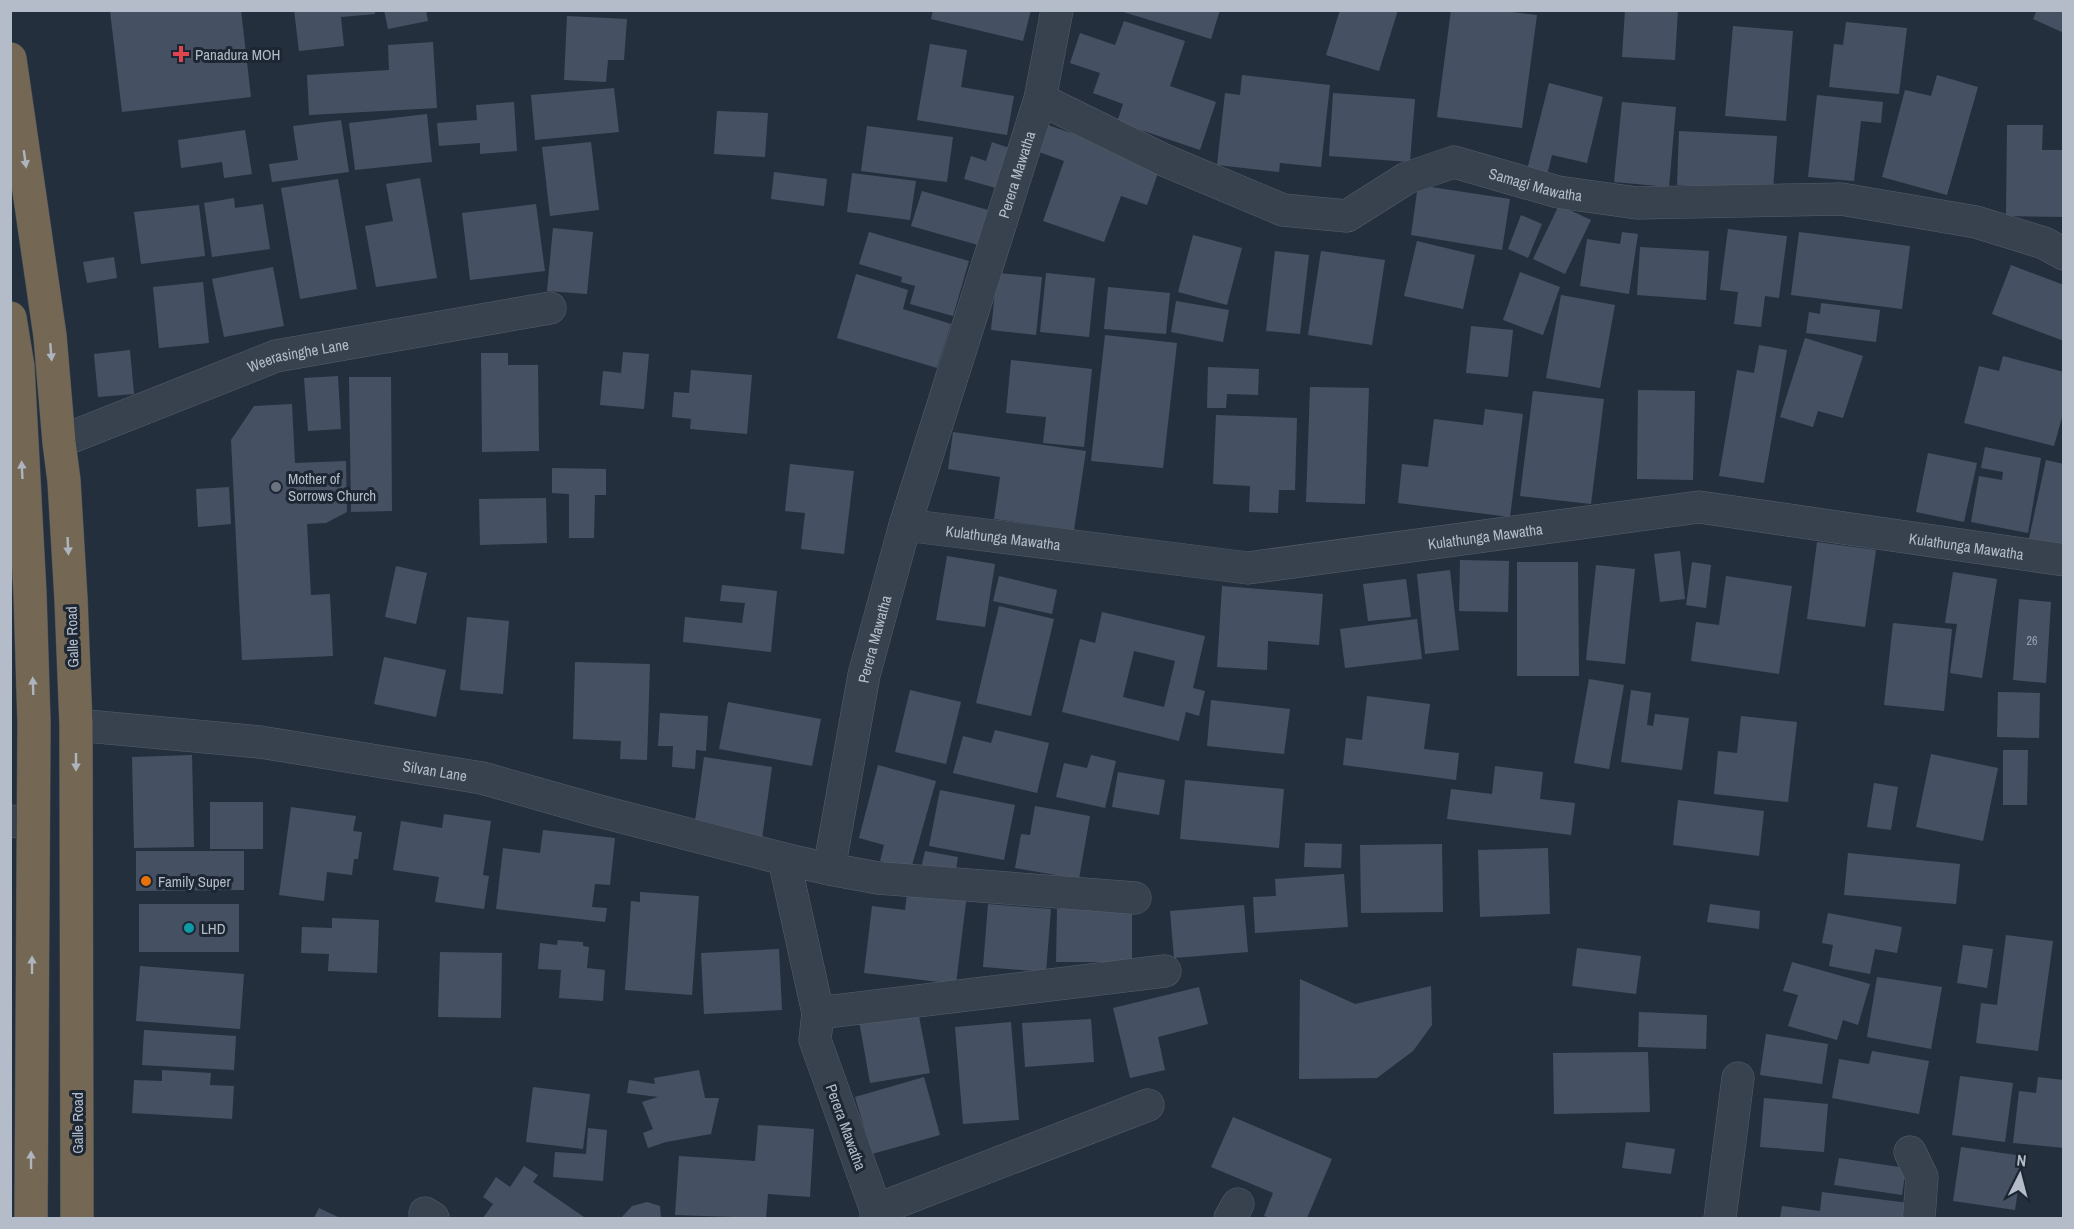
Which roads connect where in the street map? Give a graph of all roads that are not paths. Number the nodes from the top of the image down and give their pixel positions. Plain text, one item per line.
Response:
1 (1057, 10) edge
2 (10, 59) edge
3 (1040, 99) junction
4 (2064, 254) edge
5 (550, 308) dead end
6 (10, 318) edge
7 (59, 442) junction
8 (18, 510) edge
9 (905, 525) junction
10 (2064, 560) edge
11 (34, 723) junction
12 (76, 725) junction
13 (21, 822) edge
14 (783, 859) junction
15 (828, 869) junction
16 (1135, 898) dead end
17 (1165, 971) dead end
18 (818, 1013) junction
19 (1738, 1078) dead end
20 (1148, 1104) dead end
21 (1910, 1152) dead end
22 (876, 1214) edge
23 (31, 1218) edge
24 (77, 1218) edge
25 (1720, 1218) edge
26 (1919, 1218) edge

1 - 3 street, Perera Mawatha
2 -> 7 highway, Galle Road
3 - 4 street, Samagi Mawatha
3 - 9 street, Perera Mawatha
5 - 7 street, Weerasinghe Lane
8 -> 6 highway
7 -> 12 highway, Galle Road
11 -> 8 highway
9 - 10 street, Kulathunga Mawatha
9 - 15 street, Perera Mawatha
11 - 12 highway
11 - 13 highway
12 - 14 street, Silvan Lane
12 -> 24 highway, Galle Road
23 -> 13 highway
14 - 15 street
14 - 18 street, Perera Mawatha
15 - 16 street
17 - 18 street
18 - 22 street, Perera Mawatha
19 - 25 street
20 - 22 street
21 - 26 street

